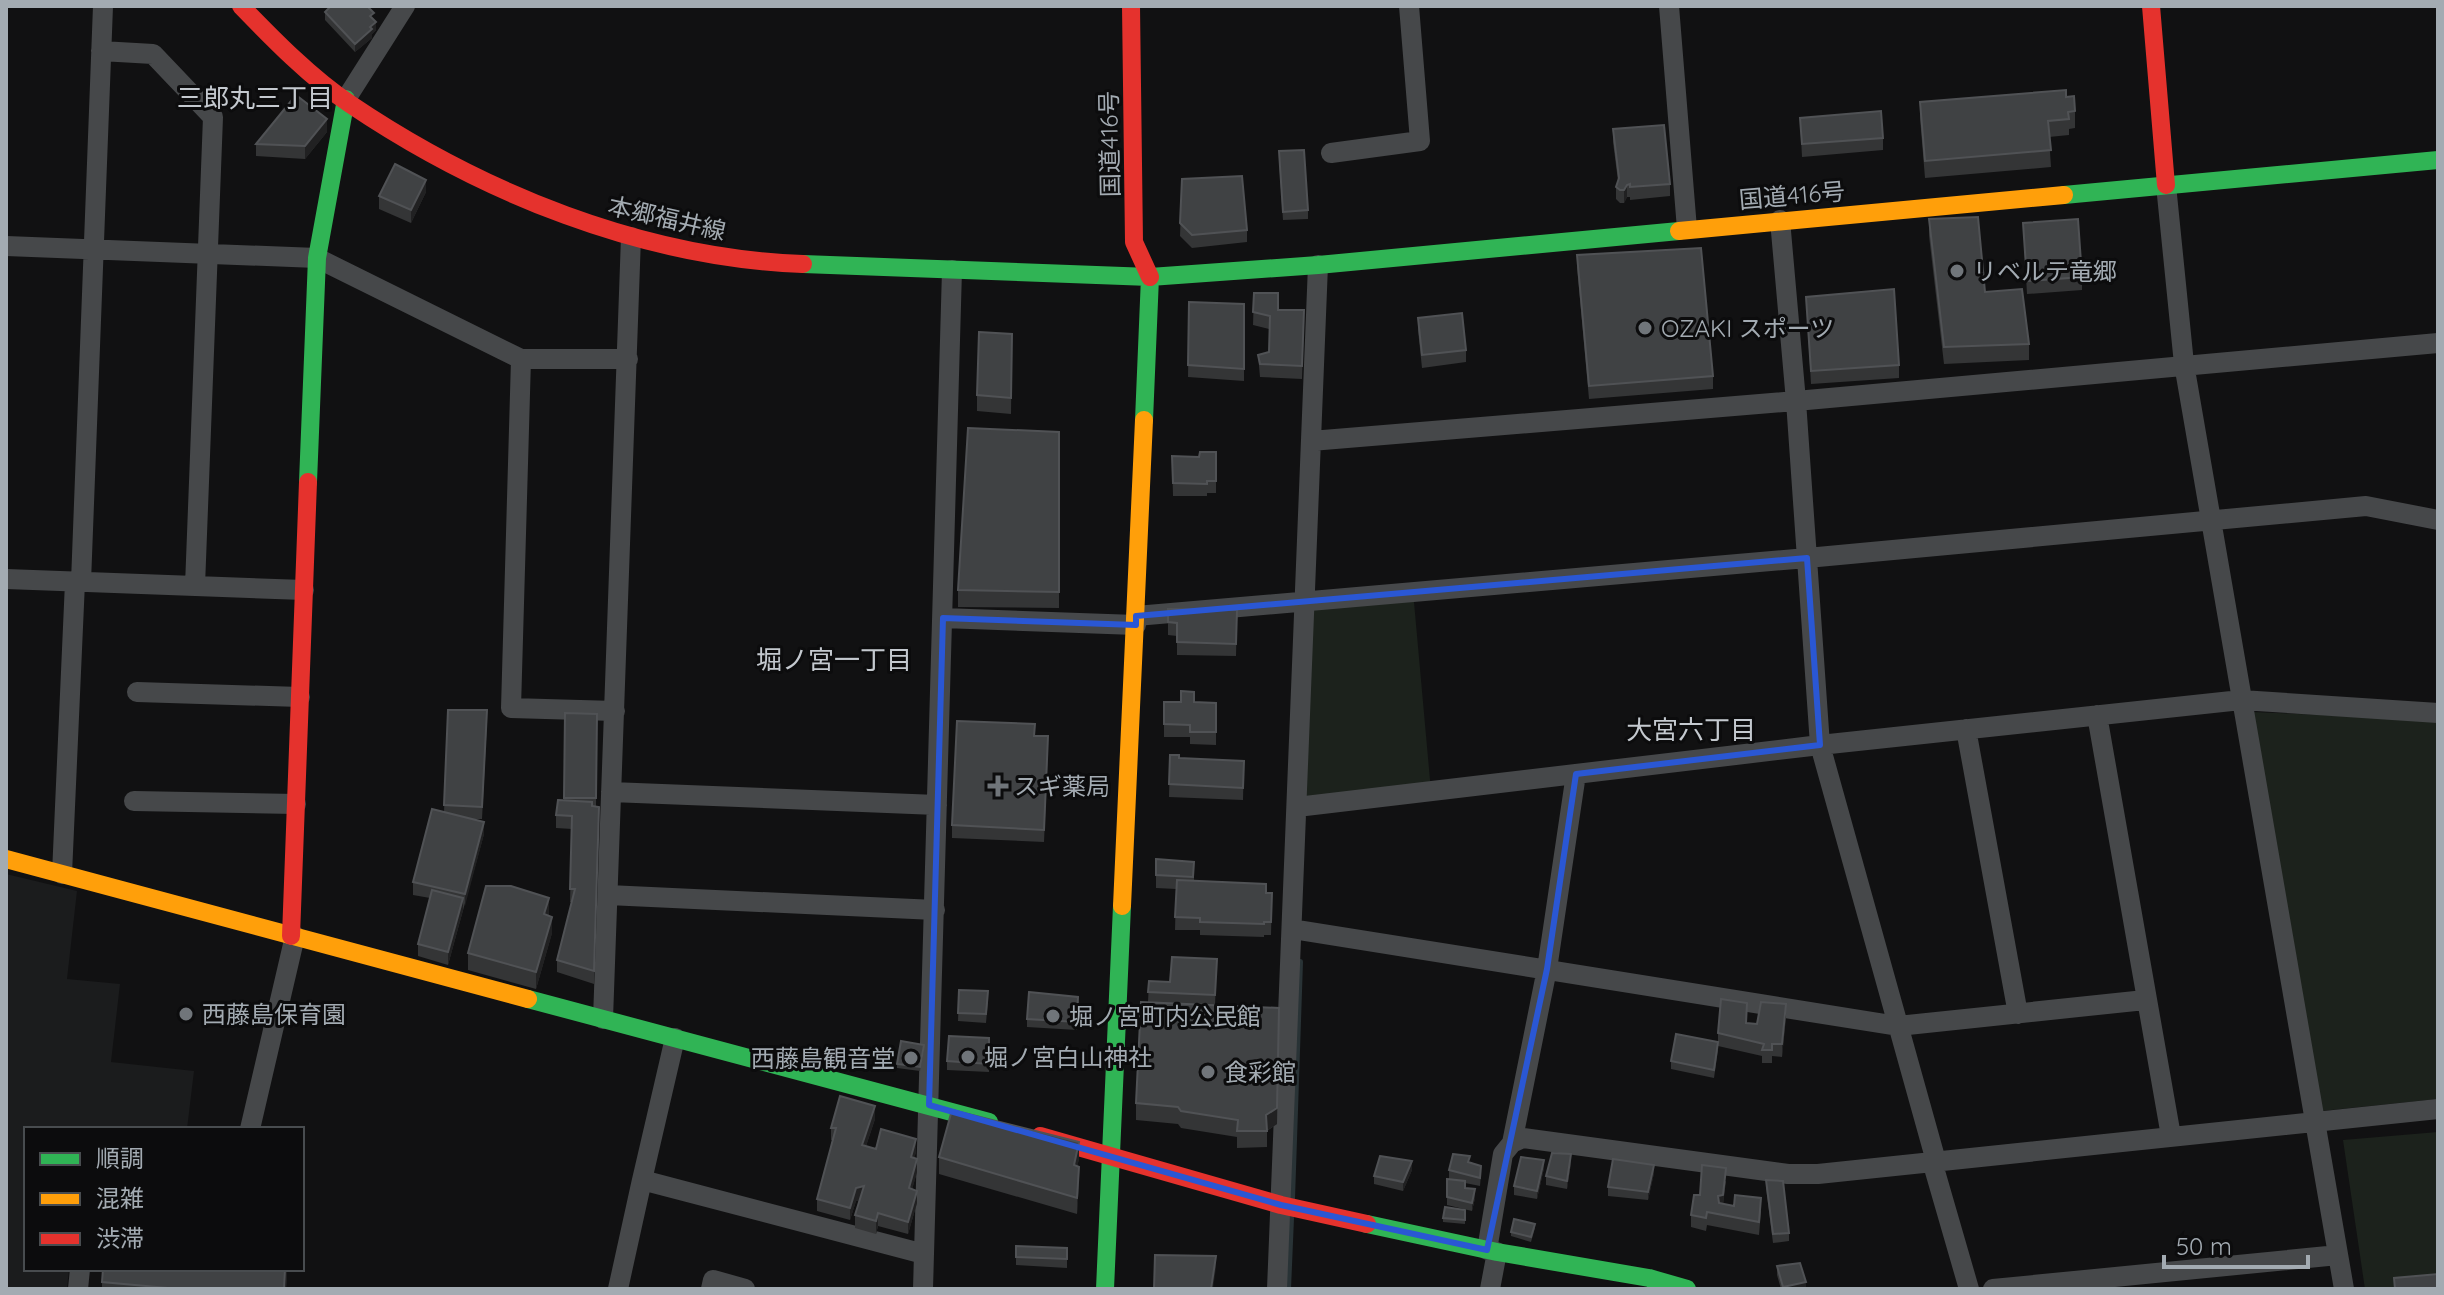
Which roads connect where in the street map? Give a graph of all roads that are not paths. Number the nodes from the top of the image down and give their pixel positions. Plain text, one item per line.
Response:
1 (103, 6) edge
2 (241, 6) edge
3 (405, 6) edge
4 (1131, 6) edge
5 (1409, 6) edge
6 (1669, 6) edge
7 (2151, 6) edge
8 (101, 51) junction
9 (346, 99) junction
10 (1331, 153) dead end
11 (2438, 160) edge
12 (2166, 185) junction
13 (1780, 220) junction
14 (1687, 229) junction
15 (631, 237) junction
16 (6, 246) edge
17 (94, 249) junction
18 (208, 253) junction
19 (1156, 253) dead end
20 (317, 258) junction
21 (1318, 265) junction
22 (952, 270) junction
23 (1150, 277) junction
24 (2438, 343) edge
25 (521, 359) junction
26 (628, 359) junction
27 (2184, 364) junction
28 (1796, 401) junction
29 (1311, 441) junction
30 (2211, 520) junction
31 (2438, 520) edge
32 (1807, 558) junction
33 (6, 579) edge
34 (78, 582) junction
35 (195, 586) junction
36 (304, 590) junction
37 (1305, 601) junction
38 (943, 618) junction
39 (1136, 620) junction
40 (137, 692) dead end
41 (300, 697) junction
42 (2241, 700) junction
43 (615, 711) junction
44 (2438, 713) edge
45 (2097, 715) junction
46 (1966, 729) junction
47 (1820, 745) junction
48 (1576, 774) junction
49 (611, 792) junction
50 (134, 801) dead end
51 (296, 804) junction
52 (937, 805) junction
53 (1297, 807) junction
54 (6, 859) edge
55 (62, 874) junction
56 (608, 895) junction
57 (935, 910) junction
58 (1292, 929) junction
59 (293, 936) junction
60 (1547, 969) junction
61 (2145, 1000) junction
62 (2018, 1014) junction
63 (603, 1019) junction
64 (1898, 1026) junction
65 (675, 1038) junction
66 (929, 1105) junction
67 (2438, 1109) edge
68 (2313, 1121) junction
69 (250, 1127) edge
70 (2171, 1136) junction
71 (1512, 1143) junction
72 (1112, 1155) junction
73 (1934, 1161) junction
74 (642, 1180) junction
75 (1281, 1205) junction
76 (1492, 1251) junction
77 (924, 1254) junction
78 (2338, 1255) junction
79 (618, 1289) edge
80 (711, 1289) edge
81 (745, 1289) edge
82 (923, 1289) edge
83 (1105, 1289) edge
84 (1277, 1289) edge
85 (1490, 1289) edge
86 (1687, 1289) edge
87 (1969, 1289) edge
88 (1993, 1289) edge
89 (2344, 1289) edge

1 - 8 street
2 - 9 main road, 本郷福井線
3 - 9 street
4 - 23 main road, 国道416号
5 - 10 street
6 - 14 street
7 - 12 main road
8 - 17 street
8 - 18 street
9 - 15 main road, 本郷福井線
9 - 20 main road
11 - 12 main road, 国道416号
12 - 13 main road, 国道416号
12 - 27 street
13 - 14 main road, 国道416号
13 - 28 street
14 - 21 main road, 国道416号
15 - 22 main road, 本郷福井線
15 - 26 street
16 - 17 street
17 - 18 street
17 - 34 street
18 - 20 street
18 - 35 street
19 - 23 main road
20 - 25 street
20 - 36 main road
21 - 23 main road, 国道416号
21 - 29 street
22 - 23 main road, 本郷福井線
22 - 38 street
23 - 39 main road
24 - 27 street
25 - 26 street
25 - 43 street
26 - 43 street
27 - 28 street
27 - 30 street
28 - 29 street
28 - 32 street
29 - 37 street
30 - 31 street
30 - 32 street
30 - 42 street
32 - 37 street
32 - 47 street
33 - 34 street
34 - 35 street
34 - 55 street
35 - 36 street
36 - 41 main road
37 - 39 street
37 - 53 street
38 - 39 street
38 - 52 street
39 - 72 main road
40 - 41 street
41 - 51 main road
42 - 44 street
42 - 45 street
42 - 68 street
43 - 49 street
45 - 46 street
45 - 61 street
46 - 47 street
46 - 62 street
47 - 48 street
47 - 64 street
48 - 53 street
48 - 60 street
49 - 52 street
49 - 56 street
50 - 51 street
51 - 59 main road
52 - 57 street
53 - 58 street
54 - 55 main road
55 - 59 main road
56 - 57 street
56 - 63 street
57 - 66 street
58 - 60 street
58 - 75 street
59 - 63 main road
59 - 69 street
60 - 64 street
60 - 71 street
61 - 62 street
61 - 70 street
62 - 64 street
63 - 65 main road
64 - 73 street
65 - 66 main road
65 - 74 street
66 - 72 main road
66 - 77 street
67 - 68 street
68 - 70 street
68 - 78 street
70 - 73 street
71 - 73 street
71 - 76 street
72 - 75 main road
72 - 83 main road
73 - 87 street
74 - 77 street
74 - 79 street
75 - 76 main road
75 - 84 street
76 - 85 street
76 - 86 main road
77 - 82 street
78 - 88 street
78 - 89 street
80 - 81 street

